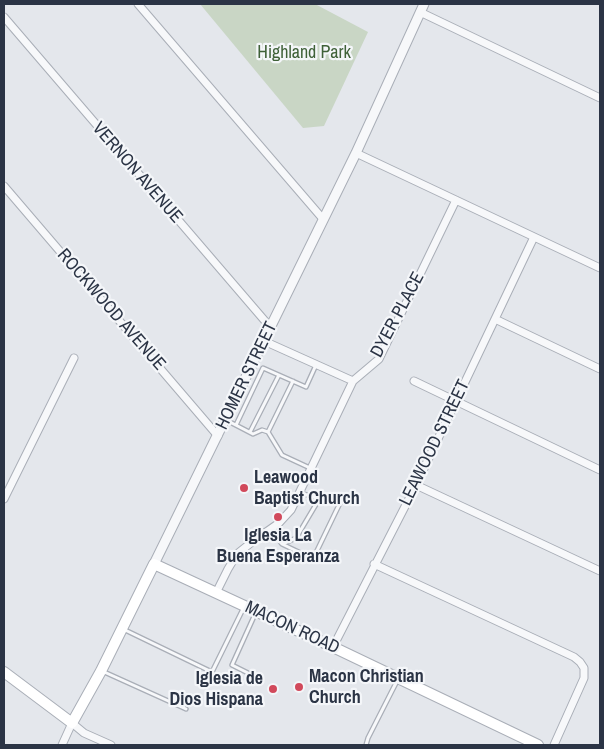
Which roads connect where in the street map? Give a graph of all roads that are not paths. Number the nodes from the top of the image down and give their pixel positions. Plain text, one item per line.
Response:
1 (138, 4) edge
2 (422, 8) edge
3 (4, 17) edge
4 (600, 98) edge
5 (356, 153) junction
6 (4, 186) edge
7 (456, 200) junction
8 (323, 219) junction
9 (534, 237) junction
10 (600, 268) edge
11 (496, 319) junction
12 (271, 328) junction
13 (264, 342) junction
14 (74, 358) dead end
15 (316, 365) junction
16 (600, 369) edge
17 (279, 375) junction
18 (293, 381) junction
19 (353, 381) junction
20 (414, 381) dead end
21 (456, 401) junction
22 (226, 419) junction
23 (236, 425) junction
24 (250, 432) junction
25 (268, 432) junction
26 (218, 436) junction
27 (311, 469) junction
28 (600, 470) edge
29 (416, 485) junction
30 (299, 493) junction
31 (321, 495) junction
32 (4, 499) edge
33 (271, 529) junction
34 (282, 544) junction
35 (154, 564) junction
36 (374, 564) junction
37 (600, 571) edge
38 (216, 593) junction
39 (244, 606) junction
40 (256, 611) junction
41 (122, 628) junction
42 (333, 647) junction
43 (101, 671) junction
44 (4, 672) edge
45 (256, 676) dead end
46 (398, 678) junction
47 (186, 709) dead end
48 (72, 723) junction
49 (524, 742) edge
50 (62, 745) edge
51 (110, 745) edge
52 (366, 745) edge
53 (538, 745) edge
54 (554, 745) edge

1 - 8 street
2 - 4 street
2 - 5 street, HOMER STREET
3 - 12 street, VERNON AVENUE
5 - 7 street
5 - 8 street, HOMER STREET
6 - 26 street, ROCKWOOD AVENUE
7 - 9 street
7 - 19 street, DYER PLACE
8 - 12 street, HOMER STREET
9 - 10 street
9 - 11 street, LEAWOOD STREET
11 - 16 street
11 - 21 street, LEAWOOD STREET
12 - 13 street, HOMER STREET
13 - 15 street
13 - 22 street, HOMER STREET
14 - 32 street
15 - 18 lane
15 - 19 street
17 - 18 lane
17 - 23 lane
17 - 24 lane
18 - 25 lane
19 - 27 street, DYER PLACE
20 - 21 street
21 - 28 street
21 - 29 street, LEAWOOD STREET
22 - 23 lane
22 - 26 street, HOMER STREET
23 - 24 lane
24 - 25 lane
25 - 27 lane
26 - 35 street, HOMER STREET
27 - 30 street, DYER PLACE
29 - 36 street, LEAWOOD STREET
29 - 37 street
30 - 31 lane
30 - 33 street, DYER PLACE
31 - 34 lane
31 - 34 lane
33 - 34 lane
33 - 38 street, DYER PLACE
35 - 38 main road, MACON ROAD
35 - 41 main road, HOMER STREET
36 - 42 street, LEAWOOD STREET
36 - 54 street
38 - 39 main road, MACON ROAD
39 - 40 main road, MACON ROAD
39 - 41 lane
40 - 42 main road, MACON ROAD
40 - 45 lane
41 - 43 main road, HOMER STREET
42 - 46 main road, MACON ROAD
43 - 47 lane
43 - 48 main road, HOMER STREET
44 - 48 main road
46 - 49 main road, MACON ROAD
46 - 52 lane
48 - 50 street, HOMER STREET
48 - 51 street
49 - 53 main road, MACON ROAD

